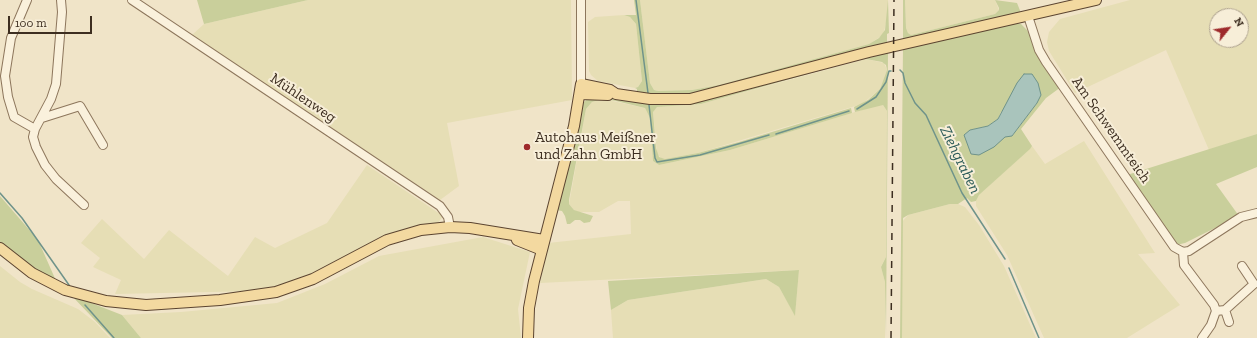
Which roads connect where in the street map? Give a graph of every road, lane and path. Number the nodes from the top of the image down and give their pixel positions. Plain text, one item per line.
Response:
1 (27, 0) edge
2 (61, 0) edge
3 (581, 0) edge
4 (1096, 0) edge
5 (135, 1) edge
6 (1028, 16) junction
7 (580, 89) junction
8 (42, 118) junction
9 (35, 129) junction
10 (103, 145) dead end
11 (84, 205) dead end
12 (1257, 214) edge
13 (1248, 215) junction
14 (1257, 220) edge
15 (450, 226) junction
16 (543, 245) junction
17 (0, 248) edge
18 (1183, 252) junction
19 (1242, 266) dead end
20 (1226, 310) junction
21 (1216, 311) junction
22 (1229, 322) dead end
23 (528, 338) edge
24 (1202, 338) edge

1 - 9 street
2 - 8 street
3 - 7 street
4 - 6 main road
5 - 15 street, Mühlenweg
6 - 7 main road
6 - 18 street, Am Schwemmteich
7 - 16 main road
8 - 9 street
8 - 10 street
9 - 11 street
12 - 13 street
13 - 14 street
13 - 18 street
15 - 16 main road
15 - 17 main road
16 - 23 main road
18 - 21 street
19 - 20 street
20 - 21 street
20 - 22 street
21 - 24 street

